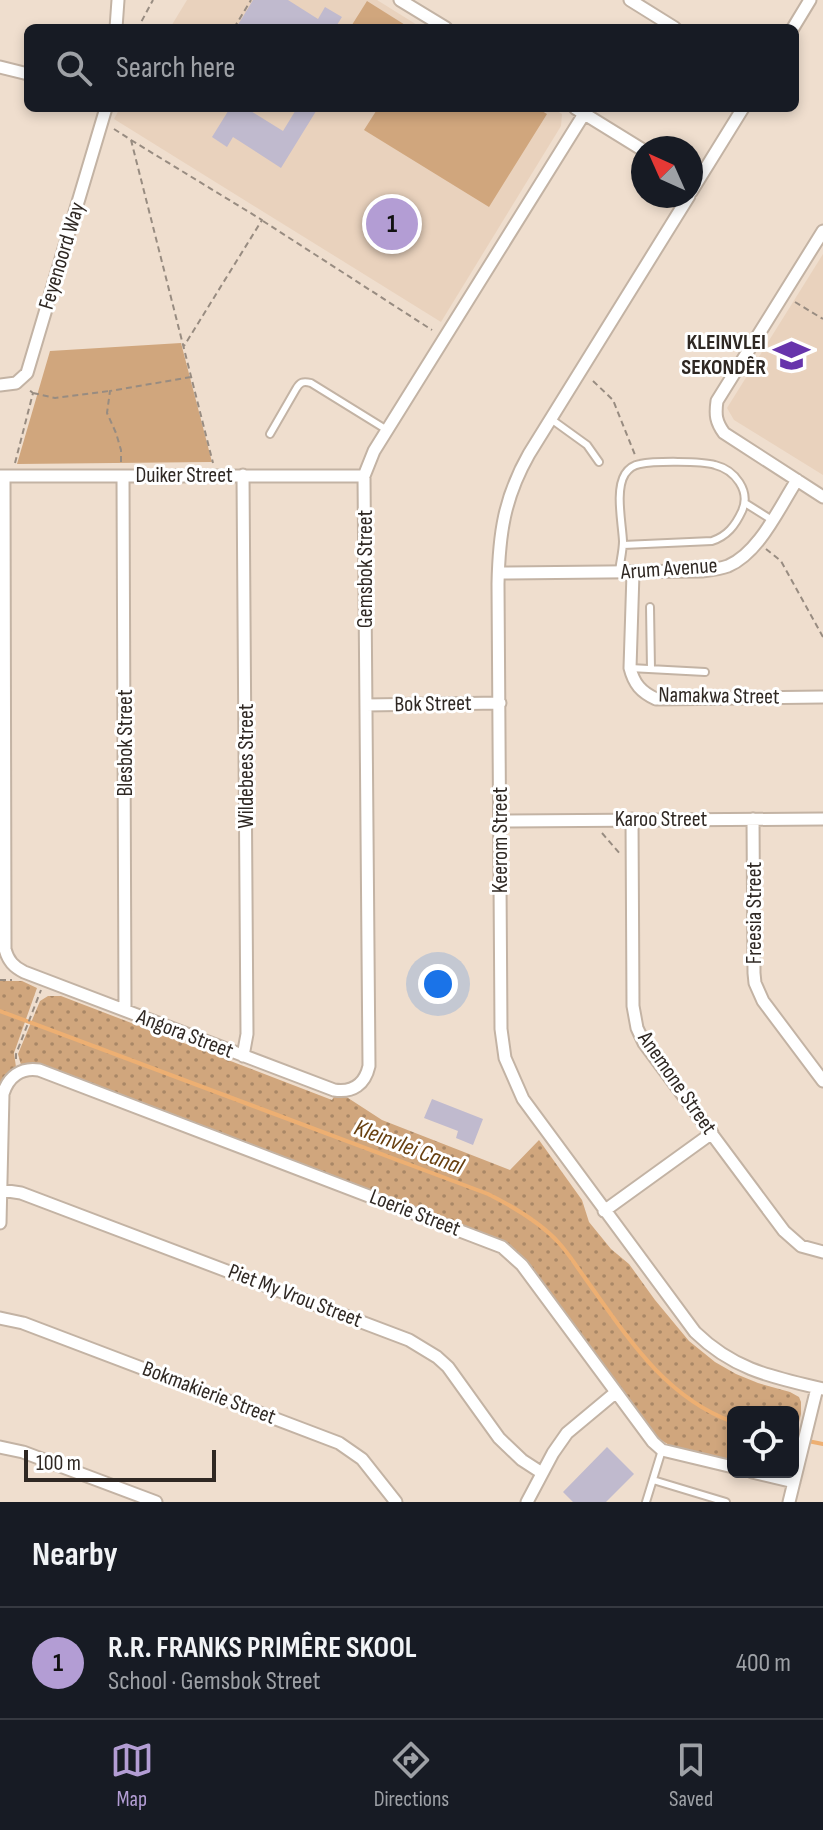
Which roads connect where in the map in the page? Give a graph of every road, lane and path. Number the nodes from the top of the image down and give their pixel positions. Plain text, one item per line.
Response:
1 (118, 0) edge
2 (153, 0) edge
3 (251, 0) edge
4 (400, 0) edge
5 (630, 0) edge
6 (810, 0) edge
7 (116, 24) edge
8 (140, 24) edge
9 (236, 24) edge
10 (439, 24) edge
11 (669, 24) edge
12 (795, 24) edge
13 (0, 67) edge
14 (24, 73) edge
15 (105, 112) edge
16 (579, 112) edge
17 (582, 112) edge
18 (740, 112) edge
19 (115, 129) dead end
20 (131, 140) junction
21 (631, 143) edge
22 (703, 171) edge
23 (680, 208) edge
24 (262, 220) junction
25 (823, 231) edge
26 (783, 295) junction
27 (823, 319) edge
28 (444, 338) junction
29 (184, 347) junction
30 (191, 377) junction
31 (20, 381) junction
32 (593, 381) dead end
33 (0, 385) edge
34 (110, 391) junction
35 (33, 393) junction
36 (551, 419) junction
37 (387, 430) junction
38 (270, 434) dead end
39 (599, 462) dead end
40 (213, 463) dead end
41 (638, 464) junction
42 (243, 475) junction
43 (5, 476) edge
44 (123, 476) junction
45 (364, 476) junction
46 (797, 480) junction
47 (823, 497) edge
48 (745, 503) junction
49 (772, 520) junction
50 (757, 543) junction
51 (623, 545) junction
52 (499, 573) junction
53 (619, 573) junction
54 (633, 573) junction
55 (650, 607) dead end
56 (823, 637) edge
57 (630, 668) junction
58 (651, 669) junction
59 (705, 672) dead end
60 (823, 697) edge
61 (500, 703) junction
62 (366, 705) junction
63 (632, 819) junction
64 (753, 819) junction
65 (823, 819) edge
66 (500, 821) junction
67 (42, 987) dead end
68 (125, 1010) junction
69 (243, 1056) junction
70 (19, 1072) junction
71 (823, 1081) edge
72 (360, 1084) joint
73 (712, 1133) junction
74 (1, 1190) edge
75 (604, 1211) junction
76 (0, 1223) edge
77 (823, 1252) edge
78 (0, 1318) edge
79 (820, 1388) edge
80 (615, 1393) junction
81 (0, 1447) edge
82 (662, 1450) junction
83 (727, 1466) edge
84 (542, 1473) junction
85 (777, 1478) edge
86 (653, 1480) junction
87 (794, 1482) junction
88 (156, 1502) edge
89 (396, 1502) edge
90 (527, 1502) edge
91 (646, 1502) edge
92 (726, 1502) edge
93 (789, 1502) edge

1 - 7 street
2 - 8 path
3 - 9 path
4 - 10 street
5 - 11 street
6 - 12 street
13 - 14 street
15 - 31 street, Feyenoord Way
16 - 28 street, Gemsbok Street
17 - 21 street
18 - 22 street, Keerom Street
19 - 20 path
20 - 24 path
20 - 29 path
23 - 36 street, Keerom Street
24 - 28 path
24 - 29 path
25 - 26 street
26 - 27 path
26 - 46 street
28 - 37 street, Gemsbok Street
29 - 30 path
30 - 34 path
30 - 40 path
31 - 33 street
31 - 35 path
32 - 41 path
34 - 35 path
34 - 44 path
35 - 43 path
36 - 39 lane
36 - 52 street, Keerom Street
37 - 38 lane
37 - 45 street, Gemsbok Street
41 - 48 lane
41 - 51 lane
42 - 44 street, Duiker Street
42 - 45 street, Duiker Street
42 - 69 street, Wildebees Street
43 - 44 street, Duiker Street
43 - 68 street, Angora Street
44 - 68 street, Blesbok Street
45 - 62 street, Gemsbok Street
46 - 47 street
46 - 49 street, Arum Avenue
48 - 49 lane
48 - 51 lane
49 - 50 street, Arum Avenue
50 - 54 street, Arum Avenue
50 - 56 path
51 - 53 lane
52 - 53 street, Arum Avenue
52 - 61 street, Keerom Street
53 - 54 street, Arum Avenue
54 - 57 street, Namakwa Street
55 - 58 lane
57 - 58 lane
57 - 60 street, Namakwa Street
58 - 59 lane
61 - 62 street, Bok Street
61 - 66 street, Keerom Street
62 - 72 street, Gemsbok Street
63 - 64 street, Karoo Street
63 - 66 street, Karoo Street
63 - 73 street, Anemone Street
64 - 65 street, Karoo Street
64 - 71 street, Freesia Street
66 - 75 street, Keerom Street
67 - 70 path
68 - 69 street, Angora Street
69 - 72 street, Angora Street
70 - 74 street
70 - 80 street, Loerie Street
73 - 75 street
73 - 77 street, Anemone Street
74 - 76 street
74 - 84 street, Piet My Vrou Street
75 - 79 street, Keerom Street
78 - 89 street, Bokmakierie Street
79 - 87 street
80 - 82 street, Loerie Street
80 - 84 street
81 - 88 street
82 - 83 street
82 - 86 lane
84 - 90 street
85 - 87 street
86 - 91 lane
86 - 92 lane
87 - 93 street

